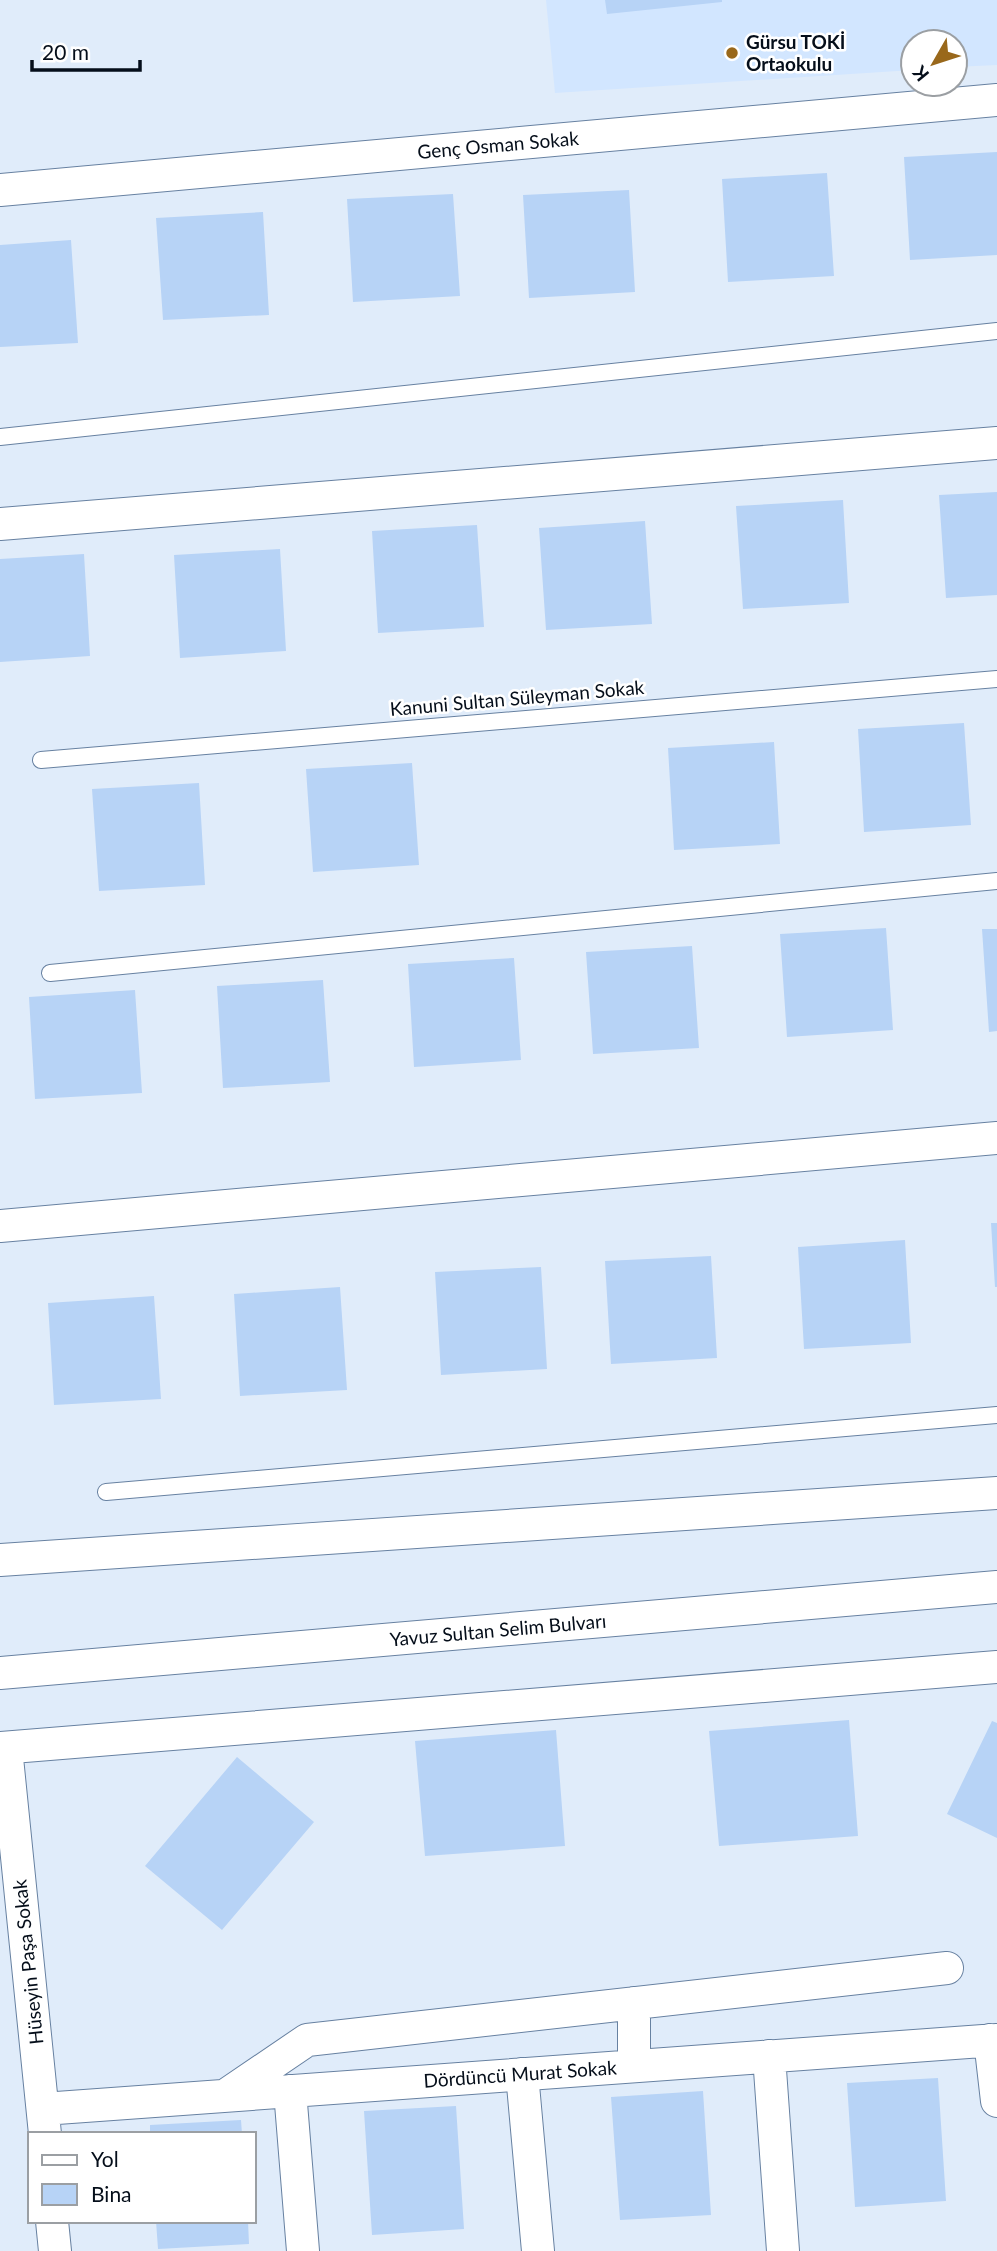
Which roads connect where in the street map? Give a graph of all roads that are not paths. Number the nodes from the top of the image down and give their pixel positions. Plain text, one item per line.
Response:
1 (997, 100) edge
2 (0, 190) edge
3 (997, 331) edge
4 (0, 437) edge
5 (997, 443) edge
6 (0, 524) edge
7 (997, 679) edge
8 (41, 760) dead end
9 (997, 881) edge
10 (50, 973) dead end
11 (997, 1138) edge
12 (0, 1226) edge
13 (997, 1415) edge
14 (106, 1492) dead end
15 (997, 1493) edge
16 (0, 1560) edge
17 (997, 1587) edge
18 (997, 1667) edge
19 (0, 1674) edge
20 (3, 1748) edge
21 (947, 1968) dead end
22 (634, 2003) junction
23 (994, 2040) edge
24 (769, 2056) junction
25 (634, 2066) junction
26 (522, 2074) junction
27 (290, 2091) junction
28 (225, 2096) junction
29 (997, 2101) edge
30 (44, 2121) edge
31 (52, 2223) edge
32 (55, 2251) edge
33 (303, 2251) edge
34 (538, 2251) edge
35 (783, 2251) edge

1 - 2 street, Genç Osman Sokak
3 - 4 lane
5 - 6 street
7 - 8 lane, Kanuni Sultan Süleyman Sokak
9 - 10 lane
11 - 12 street
13 - 14 lane
15 - 16 street
17 - 19 street, Yavuz Sultan Selim Bulvarı
18 - 20 street
20 - 30 street, Hüseyin Paşa Sokak
21 - 22 street
22 - 25 street
22 - 28 street
23 - 24 street, Dördüncü Murat Sokak
23 - 29 street
24 - 25 street, Dördüncü Murat Sokak
24 - 35 street
25 - 26 street, Dördüncü Murat Sokak
26 - 27 street, Dördüncü Murat Sokak
26 - 34 street
27 - 28 street, Dördüncü Murat Sokak
27 - 33 street
28 - 30 street, Dördüncü Murat Sokak
31 - 32 street

